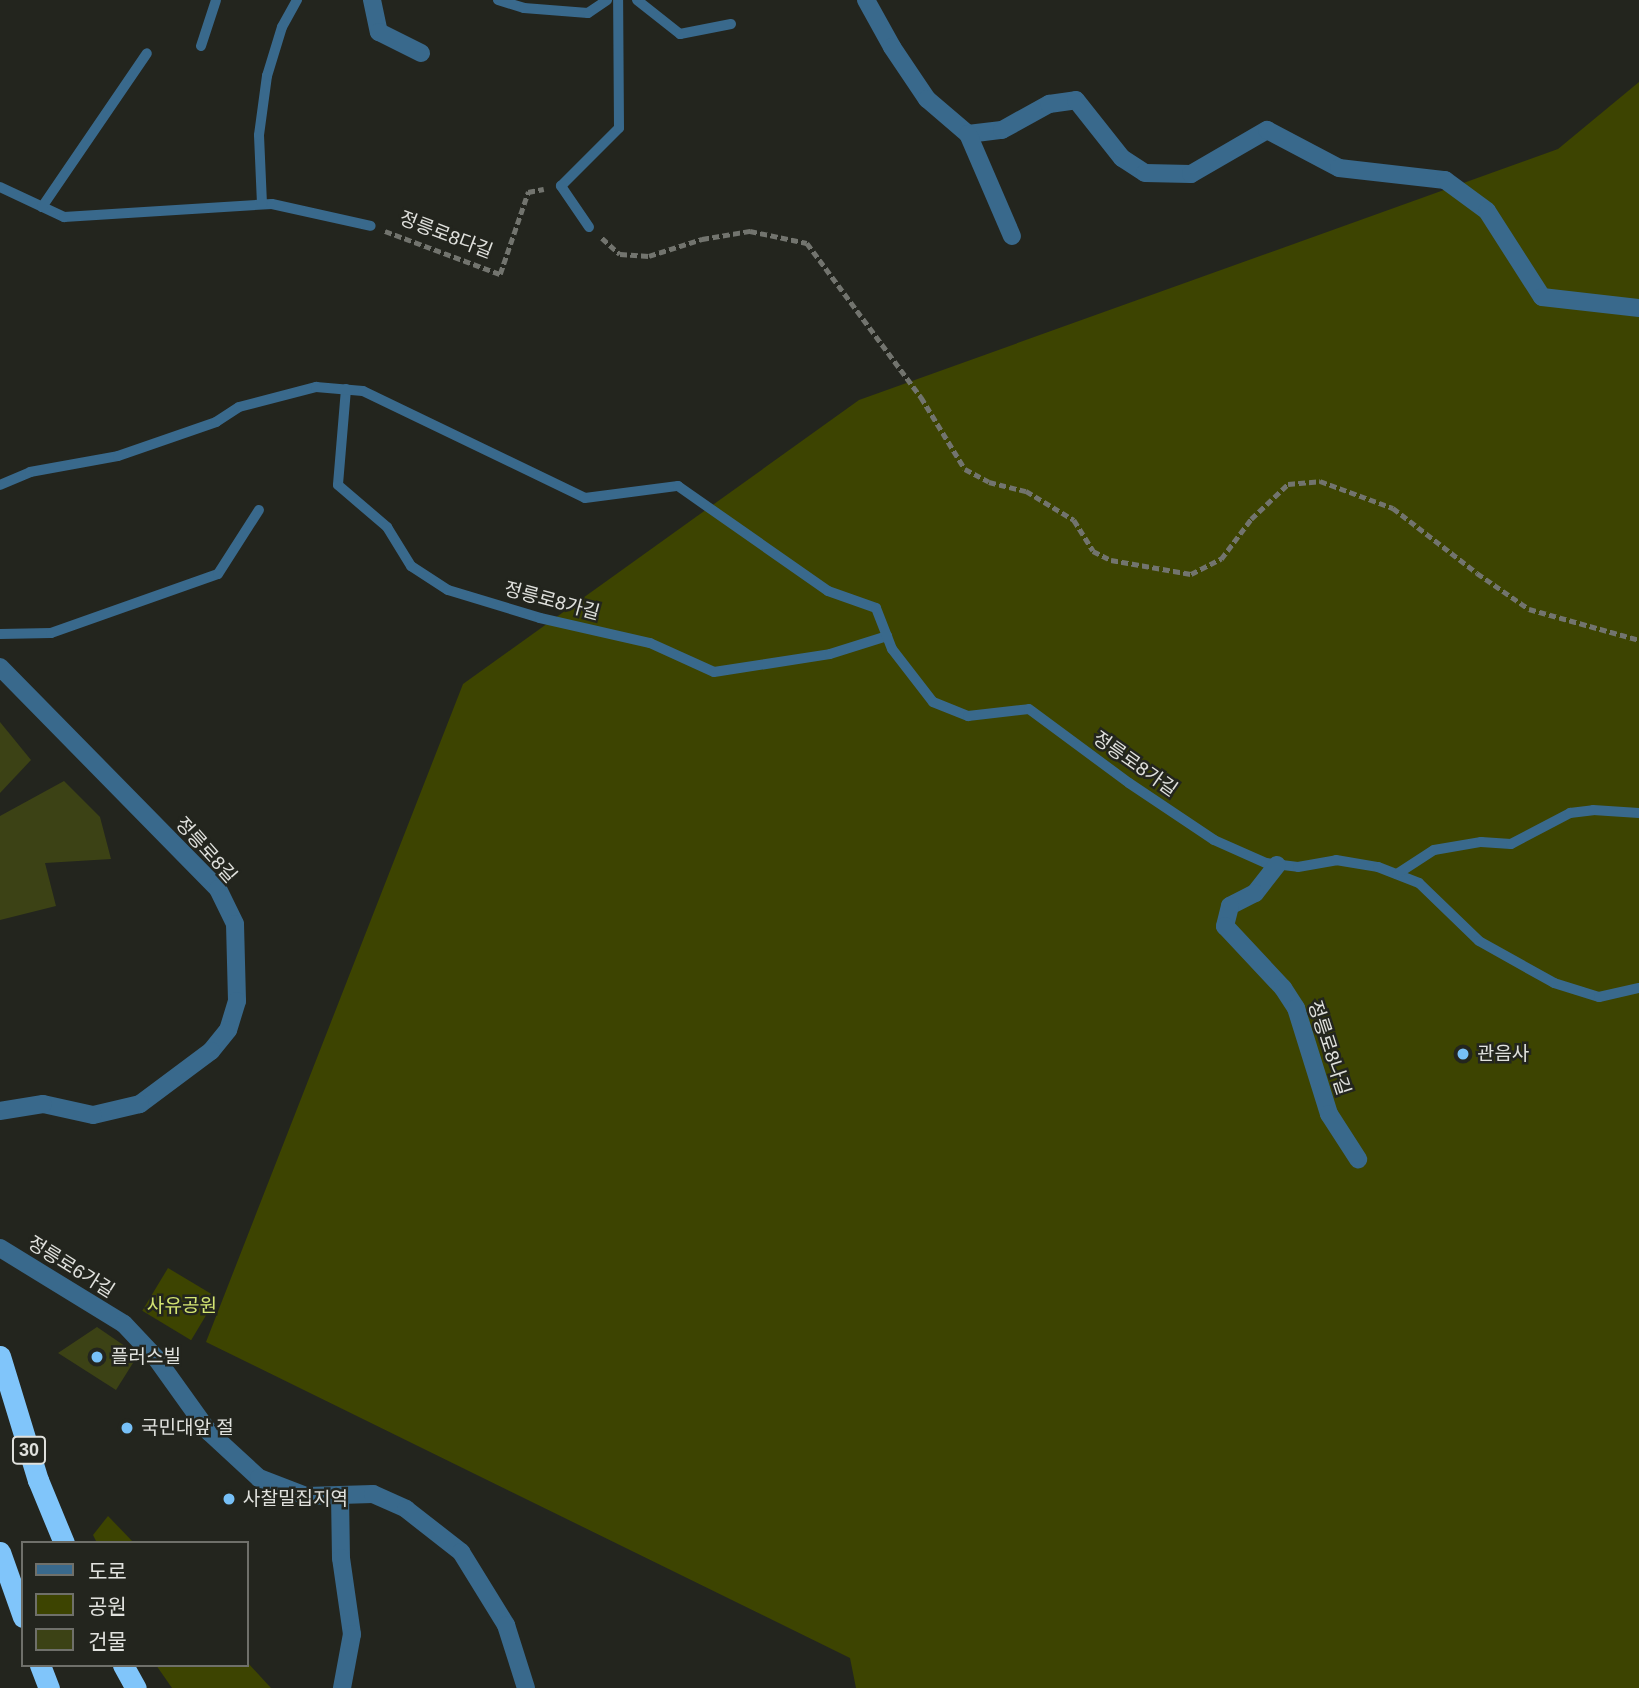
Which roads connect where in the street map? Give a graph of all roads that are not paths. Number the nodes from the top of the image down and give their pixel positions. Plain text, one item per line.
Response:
1 (216, 0) edge
2 (297, 0) edge
3 (372, 0) edge
4 (498, 0) edge
5 (607, 0) edge
6 (618, 0) edge
7 (637, 0) edge
8 (866, 0) edge
9 (731, 24) dead end
10 (201, 46) dead end
11 (147, 53) dead end
12 (421, 53) dead end
13 (968, 134) junction
14 (0, 187) edge
15 (262, 204) junction
16 (42, 207) junction
17 (371, 226) road end
18 (589, 227) road end
19 (1012, 236) dead end
20 (1639, 308) edge
21 (346, 389) junction
22 (0, 485) edge
23 (259, 510) dead end
24 (0, 634) edge
25 (887, 636) junction
26 (0, 667) edge
27 (1639, 813) edge
28 (1277, 864) junction
29 (1397, 874) junction
30 (1639, 988) edge
31 (0, 1111) edge
32 (1358, 1159) dead end
33 (0, 1248) edge
34 (0, 1356) edge
35 (340, 1495) junction
36 (63, 1541) edge
37 (0, 1552) edge
38 (21, 1611) edge
39 (41, 1667) edge
40 (124, 1667) edge
41 (49, 1688) edge
42 (136, 1688) edge
43 (342, 1688) edge
44 (526, 1688) edge

1 - 10 lane
2 - 15 lane
3 - 12 street
4 - 5 lane
6 - 18 lane
7 - 9 lane
8 - 13 street
11 - 16 lane
13 - 19 street
13 - 20 street
14 - 16 lane, 정릉로8다길
15 - 16 lane, 정릉로8다길
15 - 17 lane, 정릉로8다길
21 - 22 lane, 정릉로8가길
21 - 25 lane, 정릉로8가길
21 - 25 lane, 정릉로8가길
23 - 24 lane
25 - 28 lane, 정릉로8가길
26 - 31 street, 정릉로8길
27 - 29 lane
28 - 29 lane, 정릉로8가길
28 - 32 street, 정릉로8나길
29 - 30 lane, 정릉로8가길
33 - 35 street, 정릉로6가길
34 - 36 highway, 30
35 - 43 street
35 - 44 street, 정릉로6가길
37 - 38 highway
39 - 41 highway
40 - 42 highway

